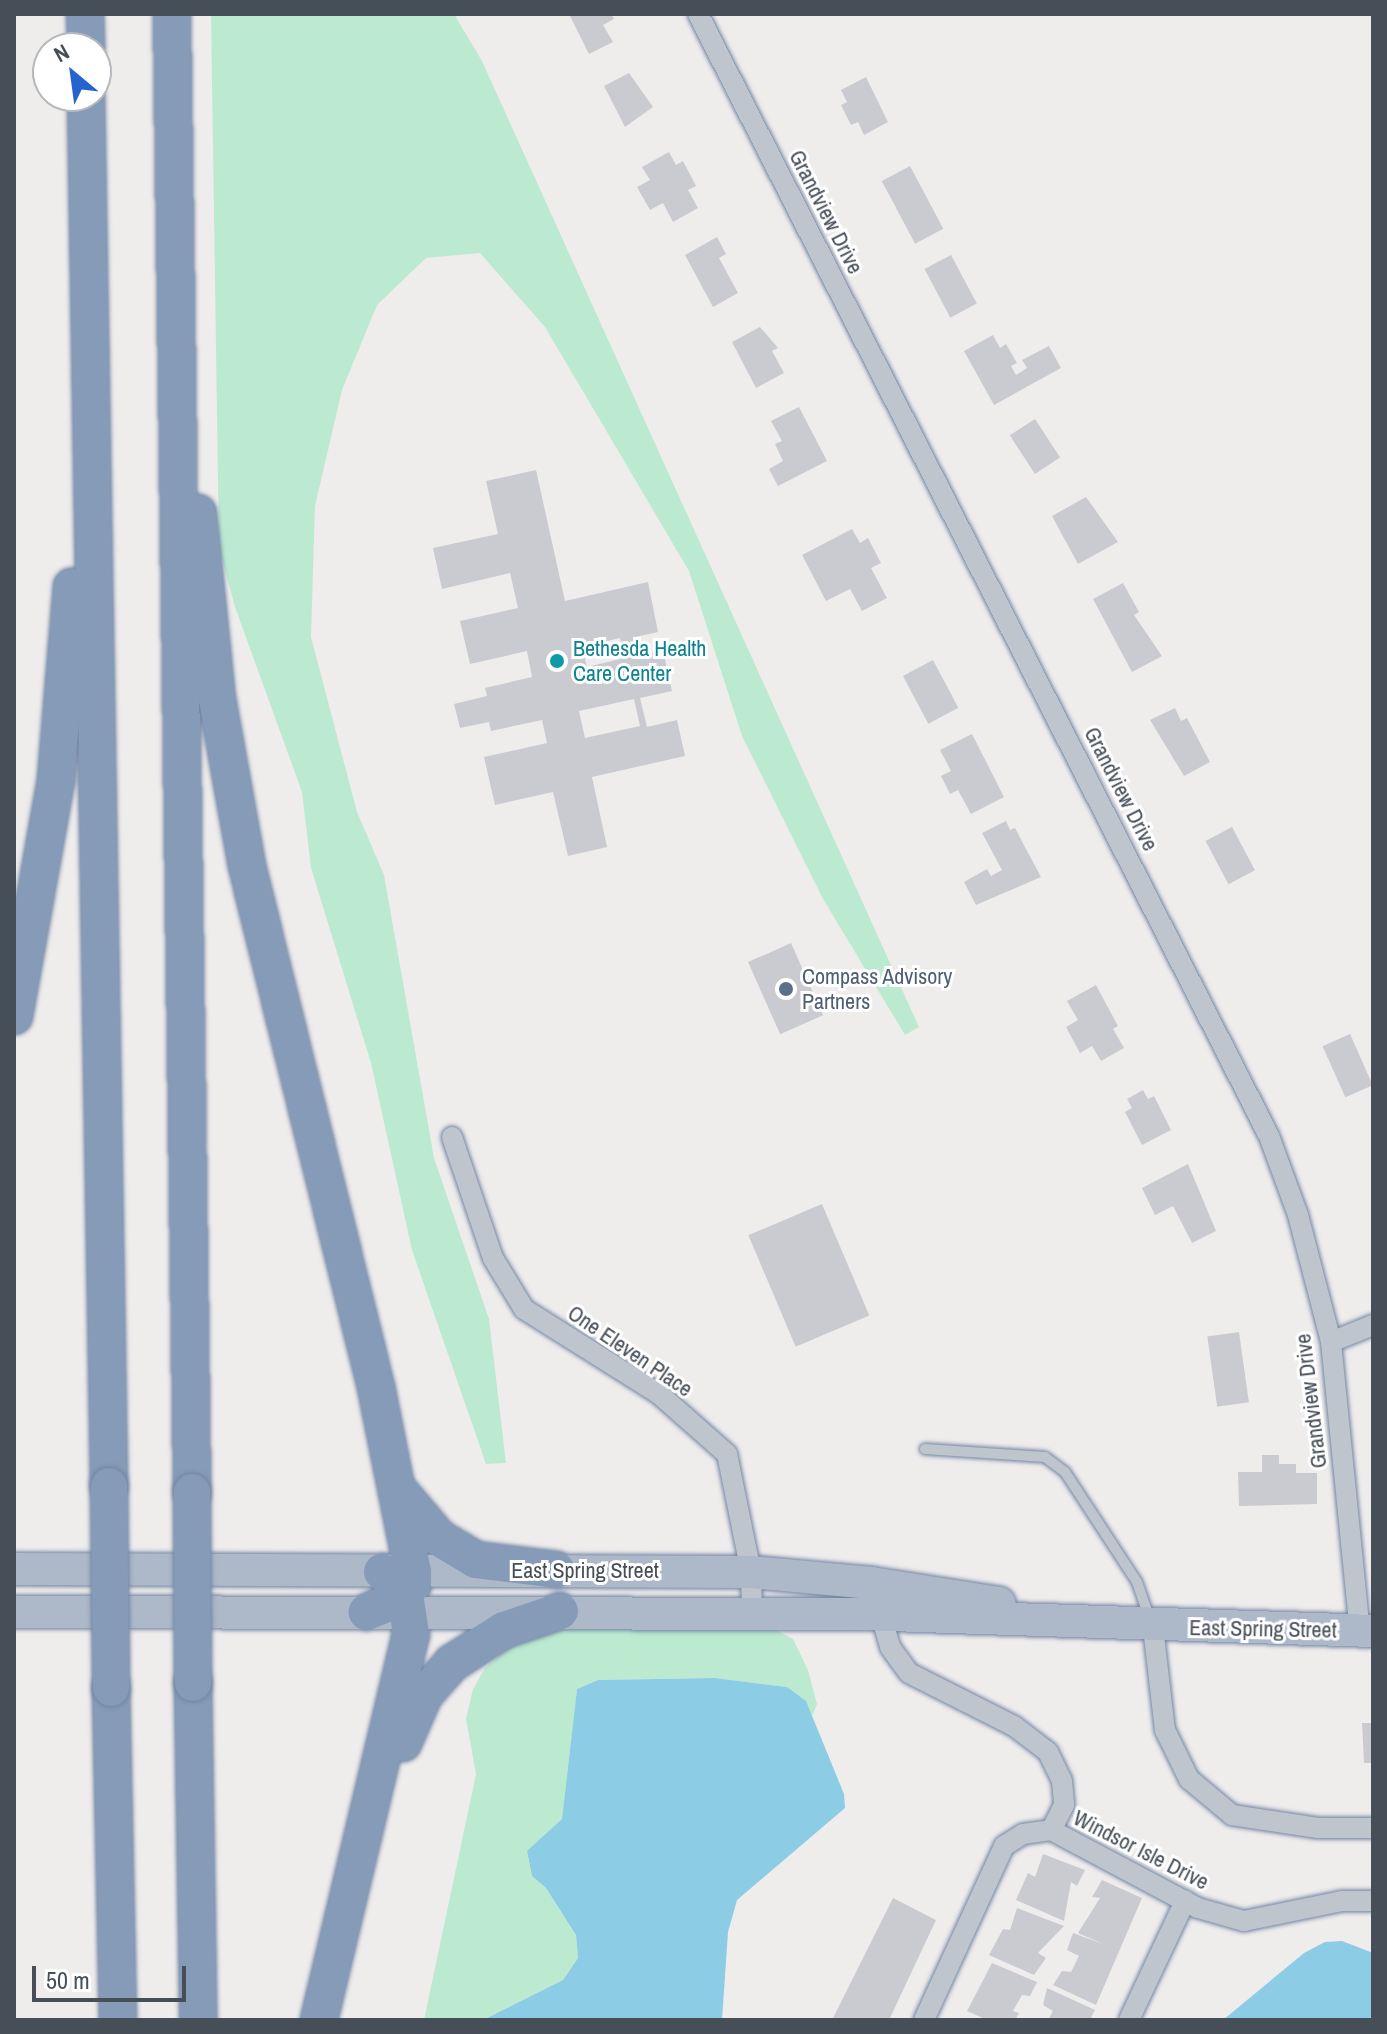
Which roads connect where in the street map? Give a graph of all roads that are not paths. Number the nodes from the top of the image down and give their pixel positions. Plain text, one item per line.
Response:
1 (172, 14) edge
2 (698, 14) edge
3 (86, 112) edge
4 (175, 274) junction
5 (91, 370) junction
6 (14, 1016) edge
7 (452, 1137) dead end
8 (1373, 1325) edge
9 (1331, 1342) junction
10 (925, 1449) dead end
11 (401, 1493) junction
12 (14, 1569) edge
13 (556, 1570) junction
14 (751, 1572) junction
15 (403, 1588) junction
16 (560, 1611) junction
17 (14, 1612) edge
18 (366, 1612) joint
19 (752, 1613) junction
20 (881, 1615) junction
21 (1153, 1627) junction
22 (1366, 1631) edge
23 (1373, 1828) edge
24 (1051, 1830) junction
25 (366, 1838) junction
26 (1185, 1901) junction
27 (1373, 1901) edge
28 (118, 2020) edge
29 (198, 2020) edge
30 (319, 2020) edge
31 (924, 2020) edge
32 (1129, 2020) edge

1 - 4 highway
2 - 9 street, Grandview Drive
3 - 5 highway
4 - 11 highway
4 - 29 highway, bridge
5 - 6 highway
5 - 28 highway, bridge
7 - 14 street, One Eleven Place
8 - 9 street
9 - 22 street, Grandview Drive
10 - 21 lane
11 - 13 highway
11 - 15 highway
12 - 15 main road, East Spring Street
13 - 14 main road, East Spring Street
13 - 15 main road, East Spring Street
14 - 19 street, One Eleven Place
14 - 21 main road, East Spring Street
15 - 16 main road, East Spring Street
15 - 18 highway
15 - 25 highway
16 - 19 main road, East Spring Street
16 - 25 highway
17 - 18 main road
19 - 20 main road, East Spring Street
20 - 21 main road, East Spring Street
20 - 24 street, Windsor Isle Drive
21 - 22 main road, East Spring Street
21 - 23 street
24 - 26 street, Windsor Isle Drive
24 - 31 street
25 - 30 highway
26 - 27 street, Windsor Isle Drive
26 - 32 street

